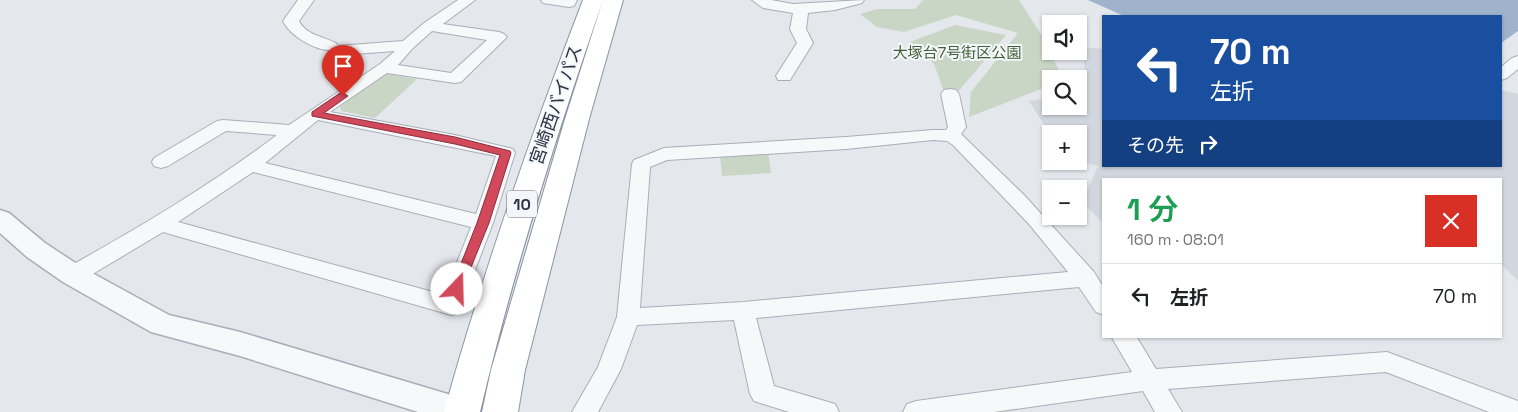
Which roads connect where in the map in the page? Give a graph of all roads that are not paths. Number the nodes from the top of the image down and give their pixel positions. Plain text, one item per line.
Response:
1 (308, 0) edge
2 (468, 0) edge
3 (548, 0) edge
4 (570, 0) edge
5 (593, 0) edge
6 (613, 0) edge
7 (759, 0) edge
8 (857, 0) edge
9 (801, 8) junction
10 (429, 26) junction
11 (407, 45) junction
12 (1518, 61) edge
13 (384, 68) junction
14 (1502, 74) edge
15 (784, 76) dead end
16 (950, 94) dead end
17 (315, 114) junction
18 (294, 131) junction
19 (950, 136) junction
20 (161, 162) dead end
21 (250, 165) junction
22 (0, 219) edge
23 (483, 223) junction
24 (160, 224) junction
25 (72, 276) junction
26 (1086, 278) junction
27 (1102, 303) edge
28 (743, 311) junction
29 (628, 317) junction
30 (1124, 338) edge
31 (1151, 380) junction
32 (1507, 410) edge
33 (461, 412) edge
34 (500, 412) edge
35 (585, 412) edge
36 (826, 412) edge
37 (916, 412) edge
38 (1169, 412) edge

1 - 11 street
2 - 10 street
3 - 4 street
5 - 33 highway, 宮崎西バイパス / 10
6 - 34 highway, 宮崎西バイパス / 10
7 - 9 street
8 - 9 street
9 - 15 street
10 - 11 street
10 - 13 street
11 - 13 street
12 - 14 street
13 - 17 street
16 - 19 street
17 - 18 street
17 - 23 street
18 - 20 street
18 - 21 street
19 - 26 street
19 - 29 street
21 - 23 street
21 - 24 street
22 - 25 street
23 - 24 street
24 - 25 street
25 - 33 street
26 - 27 street
26 - 28 street
28 - 29 street
28 - 36 street
29 - 35 street
30 - 31 street
31 - 32 street
31 - 37 street
31 - 38 street

